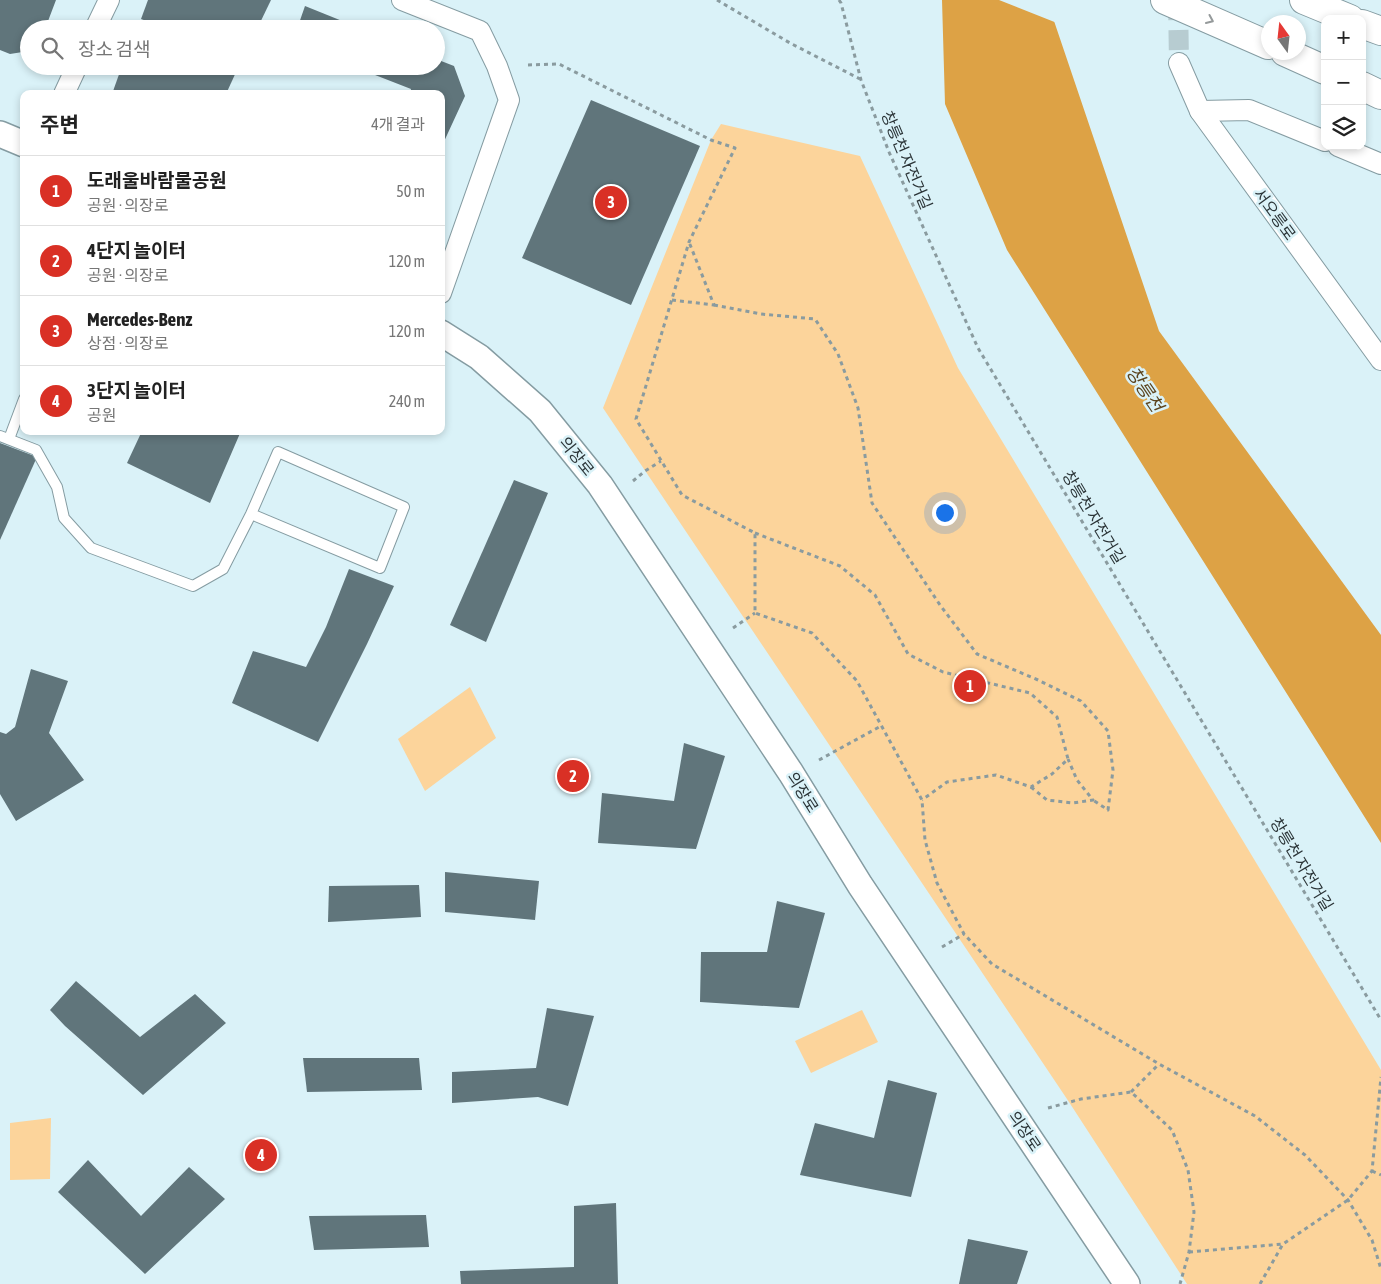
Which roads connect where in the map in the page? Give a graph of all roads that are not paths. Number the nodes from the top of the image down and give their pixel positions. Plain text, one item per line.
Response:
1 (109, 0) edge
2 (402, 0) edge
3 (1165, 0) edge
4 (1304, 0) edge
5 (1340, 15) edge
6 (99, 20) edge
7 (1366, 25) edge
8 (1381, 31) edge
9 (1261, 42) edge
10 (1303, 60) edge
11 (1179, 63) tunnel mouth
12 (1321, 68) edge
13 (73, 75) edge
14 (1366, 88) edge
15 (66, 90) edge
16 (1381, 95) edge
17 (1200, 111) junction
18 (0, 134) edge
19 (1321, 139) edge
20 (20, 142) edge
21 (1348, 150) edge
22 (1381, 164) edge
23 (445, 282) edge
24 (445, 336) edge
25 (1381, 360) edge
26 (20, 407) edge
27 (4, 437) edge
28 (251, 514) junction
29 (1127, 1284) edge

1 - 6 street
2 - 23 street
3 -> 9 main road
4 - 5 main road
7 - 8 main road
10 - 12 main road
11 - 17 street, 서오릉로
13 - 15 street
14 - 16 main road
17 - 19 street
17 - 25 street, 서오릉로
18 - 20 street
21 - 22 street
24 - 29 street, 의장로
26 - 27 lane
27 - 28 lane
28 - 28 lane

